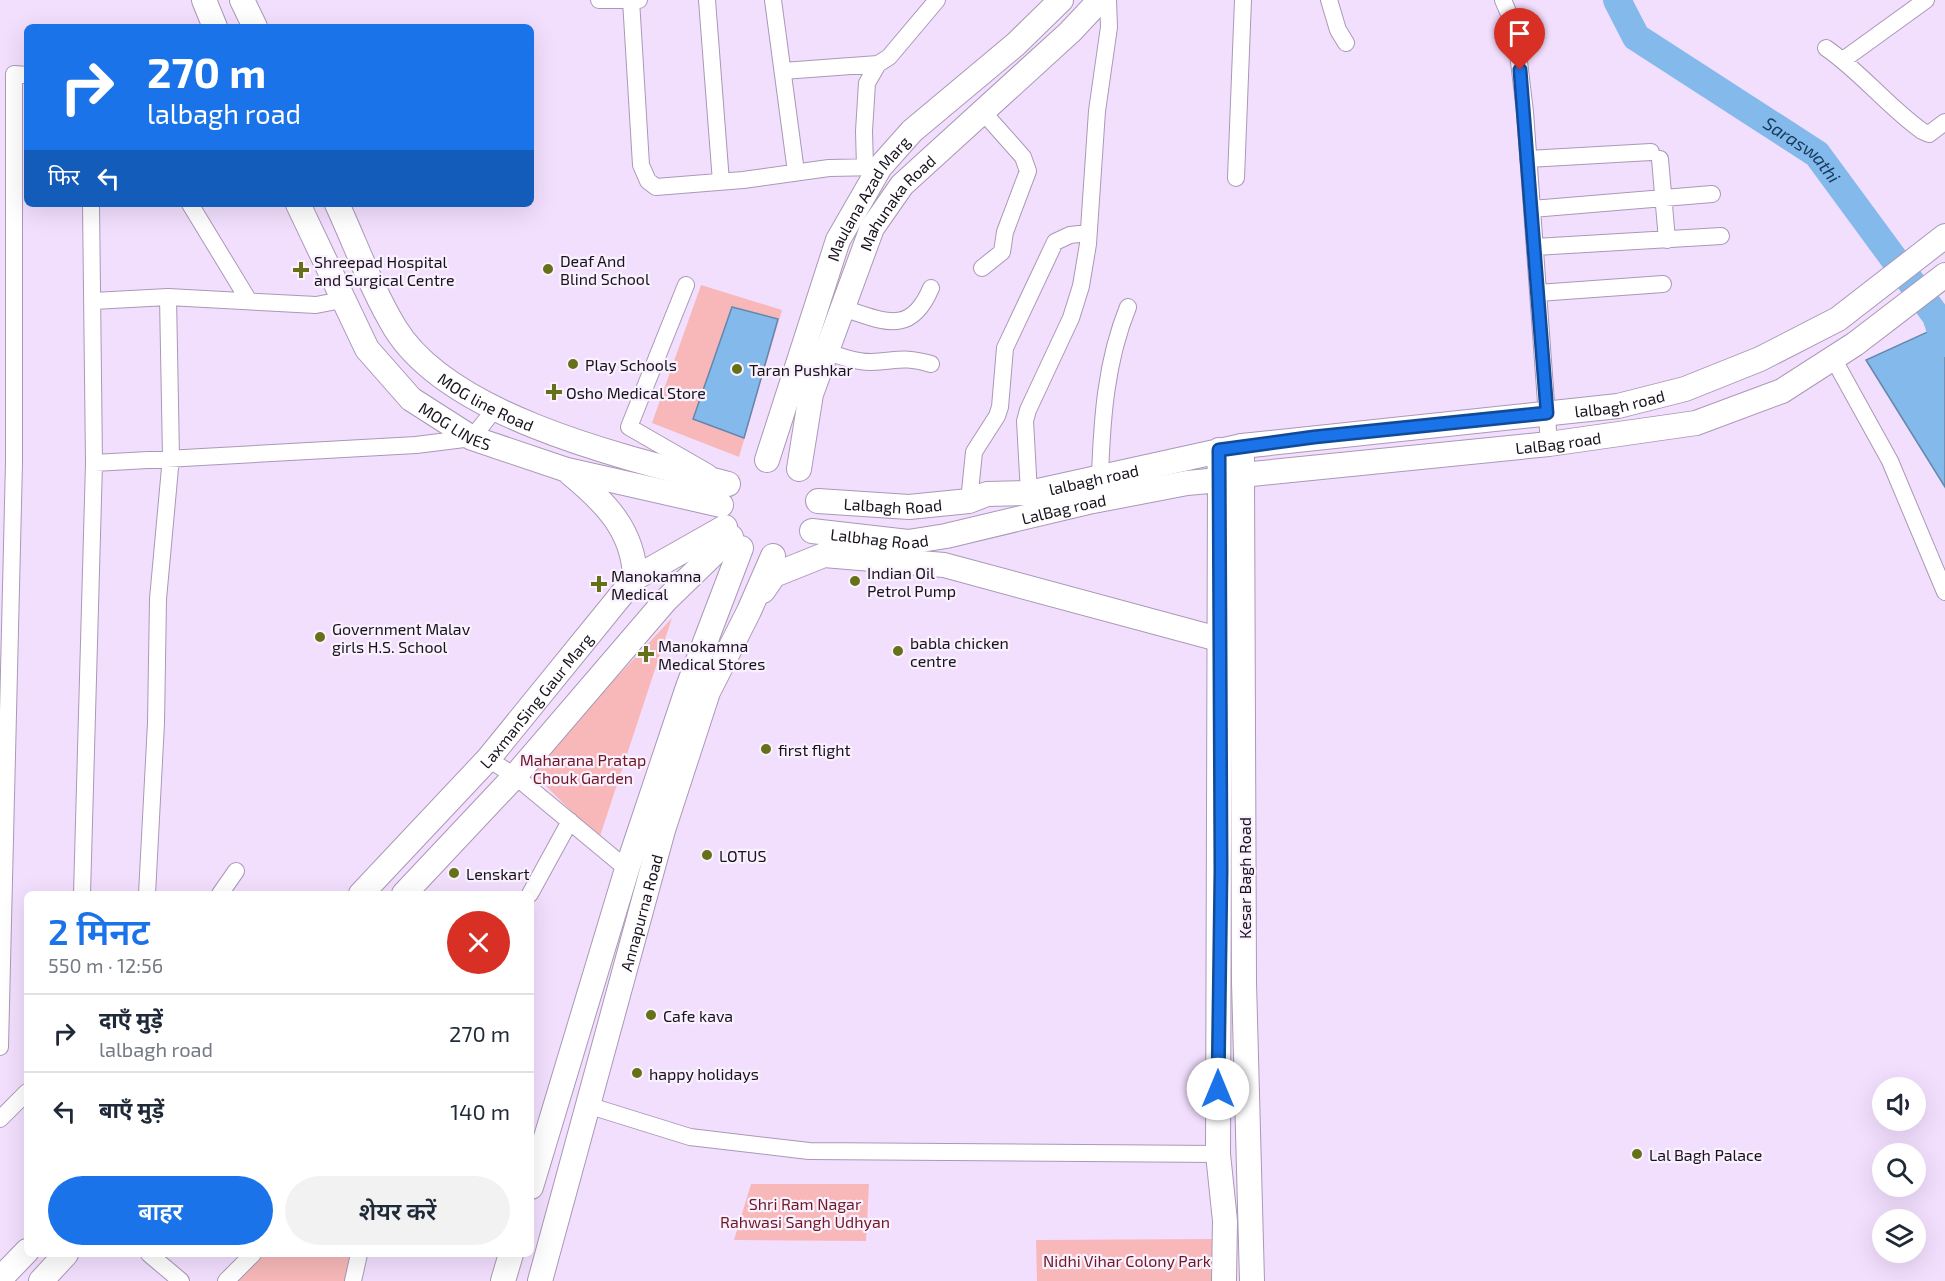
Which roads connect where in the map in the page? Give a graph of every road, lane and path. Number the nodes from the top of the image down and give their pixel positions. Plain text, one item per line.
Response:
1 (204, 0) edge
2 (242, 0) edge
3 (599, 0) edge
4 (631, 0) edge
5 (639, 0) edge
6 (707, 0) edge
7 (774, 0) edge
8 (937, 0) edge
9 (1061, 0) edge
10 (1100, 0) edge
11 (1108, 0) edge
12 (1243, 0) edge
13 (1329, 0) edge
14 (1503, 0) edge
15 (1926, 0) edge
16 (214, 24) edge
17 (254, 24) edge
18 (1346, 43) dead end
19 (1826, 48) dead end
20 (1843, 60) junction
21 (878, 64) junction
22 (783, 71) junction
23 (24, 75) edge
24 (983, 112) junction
25 (1945, 122) edge
26 (1528, 159) junction
27 (873, 167) junction
28 (796, 172) junction
29 (1236, 178) dead end
30 (721, 182) junction
31 (1712, 194) dead end
32 (1663, 198) junction
33 (91, 207) edge
34 (191, 207) edge
35 (299, 207) edge
36 (338, 207) edge
37 (1532, 209) junction
38 (1088, 233) junction
39 (1722, 236) dead end
40 (1942, 238) edge
41 (1667, 240) junction
42 (1535, 247) junction
43 (982, 268) dead end
44 (1945, 275) edge
45 (1663, 284) dead end
46 (686, 285) dead end
47 (931, 288) dead end
48 (1538, 293) junction
49 (168, 297) junction
50 (342, 300) junction
51 (93, 301) junction
52 (249, 301) junction
53 (1128, 306) dead end
54 (842, 308) junction
55 (815, 348) junction
56 (1833, 358) junction
57 (931, 364) dead end
58 (494, 410) junction
59 (1547, 413) junction
60 (472, 438) junction
61 (1549, 444) junction
62 (1231, 448) junction
63 (171, 457) junction
64 (767, 460) junction
65 (94, 463) junction
66 (799, 469) junction
67 (567, 470) junction
68 (1100, 476) junction
69 (1231, 477) junction
70 (1029, 493) junction
71 (818, 501) junction
72 (969, 501) junction
73 (729, 520) junction
74 (812, 531) junction
75 (946, 536) joint
76 (909, 542) junction
77 (773, 556) junction
78 (944, 565) junction
79 (635, 578) junction
80 (1945, 592) edge
81 (749, 611) junction
82 (1218, 639) junction
83 (488, 759) junction
84 (515, 776) junction
85 (570, 821) junction
86 (627, 869) junction
87 (236, 871) dead end
88 (82, 891) edge
89 (147, 891) edge
90 (222, 891) edge
91 (364, 891) edge
92 (407, 891) edge
93 (532, 891) edge
94 (1218, 981) junction
95 (1244, 982) junction
96 (0, 1047) edge
97 (24, 1095) edge
98 (588, 1104) junction
99 (0, 1119) edge
100 (1218, 1154) junction
101 (534, 1177) edge
102 (24, 1254) edge
103 (63, 1257) edge
104 (153, 1257) edge
105 (250, 1257) edge
106 (358, 1257) edge
107 (510, 1257) edge
108 (0, 1279) edge
109 (41, 1281) edge
110 (181, 1281) edge
111 (226, 1281) edge
112 (353, 1281) edge
113 (503, 1281) edge
114 (540, 1281) edge
115 (1224, 1281) edge
116 (1252, 1281) edge

1 - 16 main road
2 - 17 main road
3 - 4 street
4 - 5 street
4 - 30 street
6 - 30 street
7 - 22 street
8 - 21 street
9 - 27 main road, Maulana Azad Marg
10 - 24 main road, Mahunaka Road
11 - 38 street
12 - 29 street
13 - 18 street
14 - 26 street
15 - 20 street
19 - 20 street
20 - 25 street
21 - 22 street
21 - 27 street
22 - 28 street
23 - 96 street
24 - 43 street
24 - 54 main road, Mahunaka Road
26 - 32 street
26 - 37 street
27 - 28 street
27 - 55 main road, Maulana Azad Marg
28 - 30 street
31 - 32 street
32 - 37 street
32 - 41 street
33 - 51 street
34 - 52 street
35 - 50 main road, MOG LINES
36 - 58 main road, MOG line Road
37 - 42 street
38 - 70 street
38 - 72 street
39 - 41 street
40 - 59 main road, lalbagh road
41 - 42 street
42 - 48 street
44 - 56 main road, LalBag road
45 - 48 street
46 - 73 street
47 - 54 street
48 - 59 street
49 - 51 street
49 - 52 street
49 - 63 street
50 - 52 street
50 - 60 main road, MOG LINES
51 - 65 street
53 - 68 street
54 - 55 main road, Mahunaka Road
55 - 57 street
55 - 64 main road, Maulana Azad Marg
55 - 66 main road, Mahunaka Road
56 - 61 main road, LalBag road
56 - 80 street
58 - 60 street
58 - 73 main road, MOG line Road
59 - 61 street
59 - 62 main road, lalbagh road
60 - 63 street
60 - 67 main road, MOG LINES
61 - 69 main road, LalBag road
62 - 68 main road, lalbagh road
62 - 69 main road
63 - 65 street
63 - 89 street
64 - 66 main road
64 - 73 main road
65 - 88 street
66 - 71 main road
67 - 73 main road, MOG LINES
67 - 79 main road
68 - 70 main road, lalbagh road
69 - 75 main road, LalBag road
69 - 82 main road, Kesar Bagh Road
69 - 95 main road, Kesar Bagh Road
70 - 72 main road, lalbagh road
71 - 72 main road, Lalbagh Road
71 - 74 main road
73 - 77 main road
73 - 79 main road, LaxmanSing Gaur Marg
73 - 84 main road, LaxmanSing Gaur Marg
73 - 86 main road, Annapurna Road
74 - 76 main road, Lalbhag Road
74 - 77 main road
75 - 76 main road, Lalbhag Road
76 - 78 main road
77 - 81 main road, Annapurna Road
78 - 81 main road
78 - 82 main road
79 - 83 main road, LaxmanSing Gaur Marg
81 - 98 main road, Annapurna Road
82 - 94 main road, Kesar Bagh Road
83 - 84 street
83 - 91 main road, LaxmanSing Gaur Marg
84 - 85 street
84 - 92 main road, LaxmanSing Gaur Marg
85 - 86 street
85 - 93 street
86 - 101 main road, Annapurna Road
87 - 90 street
94 - 95 street
94 - 100 main road, Kesar Bagh Road
95 - 116 main road, Kesar Bagh Road
97 - 99 street
98 - 100 street
98 - 114 main road, Annapurna Road
100 - 115 main road, Kesar Bagh Road
102 - 108 main road
103 - 109 main road
104 - 110 street
105 - 111 street
106 - 112 street
107 - 113 main road

